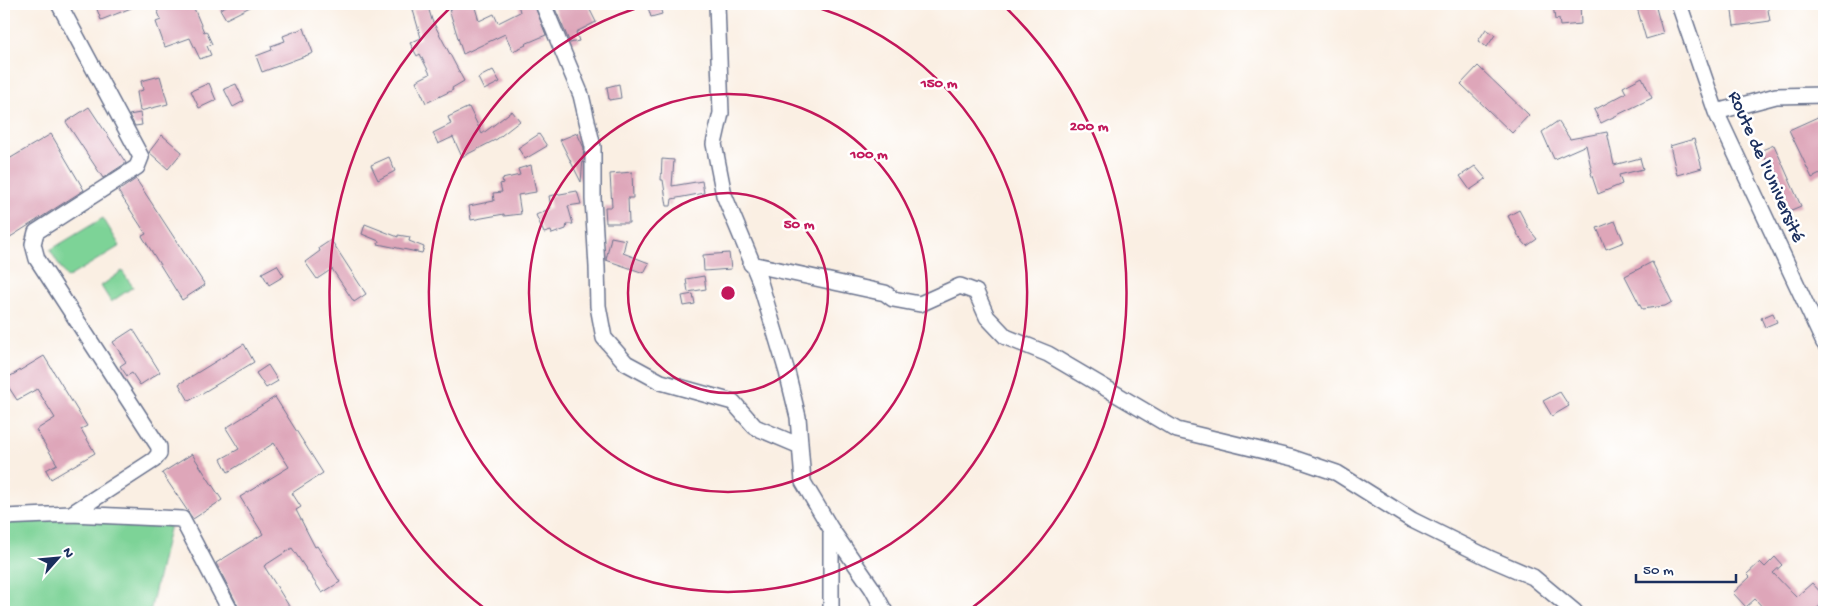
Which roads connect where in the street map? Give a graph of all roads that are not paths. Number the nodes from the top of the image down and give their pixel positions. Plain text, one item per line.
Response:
1 (59, 4) edge
2 (543, 4) edge
3 (717, 4) edge
4 (1679, 4) edge
5 (1824, 95) edge
6 (1716, 112) junction
7 (751, 264) junction
8 (1824, 343) edge
9 (800, 446) junction
10 (72, 514) junction
11 (4, 518) edge
12 (831, 529) junction
13 (231, 612) edge
14 (831, 612) edge
15 (885, 612) edge
16 (1575, 612) edge

1 - 10 street
2 - 9 street
3 - 7 street
4 - 6 street, Route de l'Université
5 - 6 street
6 - 8 street, Route de l'Université
7 - 9 street
7 - 16 street
9 - 12 street
10 - 11 street
10 - 13 street
12 - 14 street
12 - 15 street

